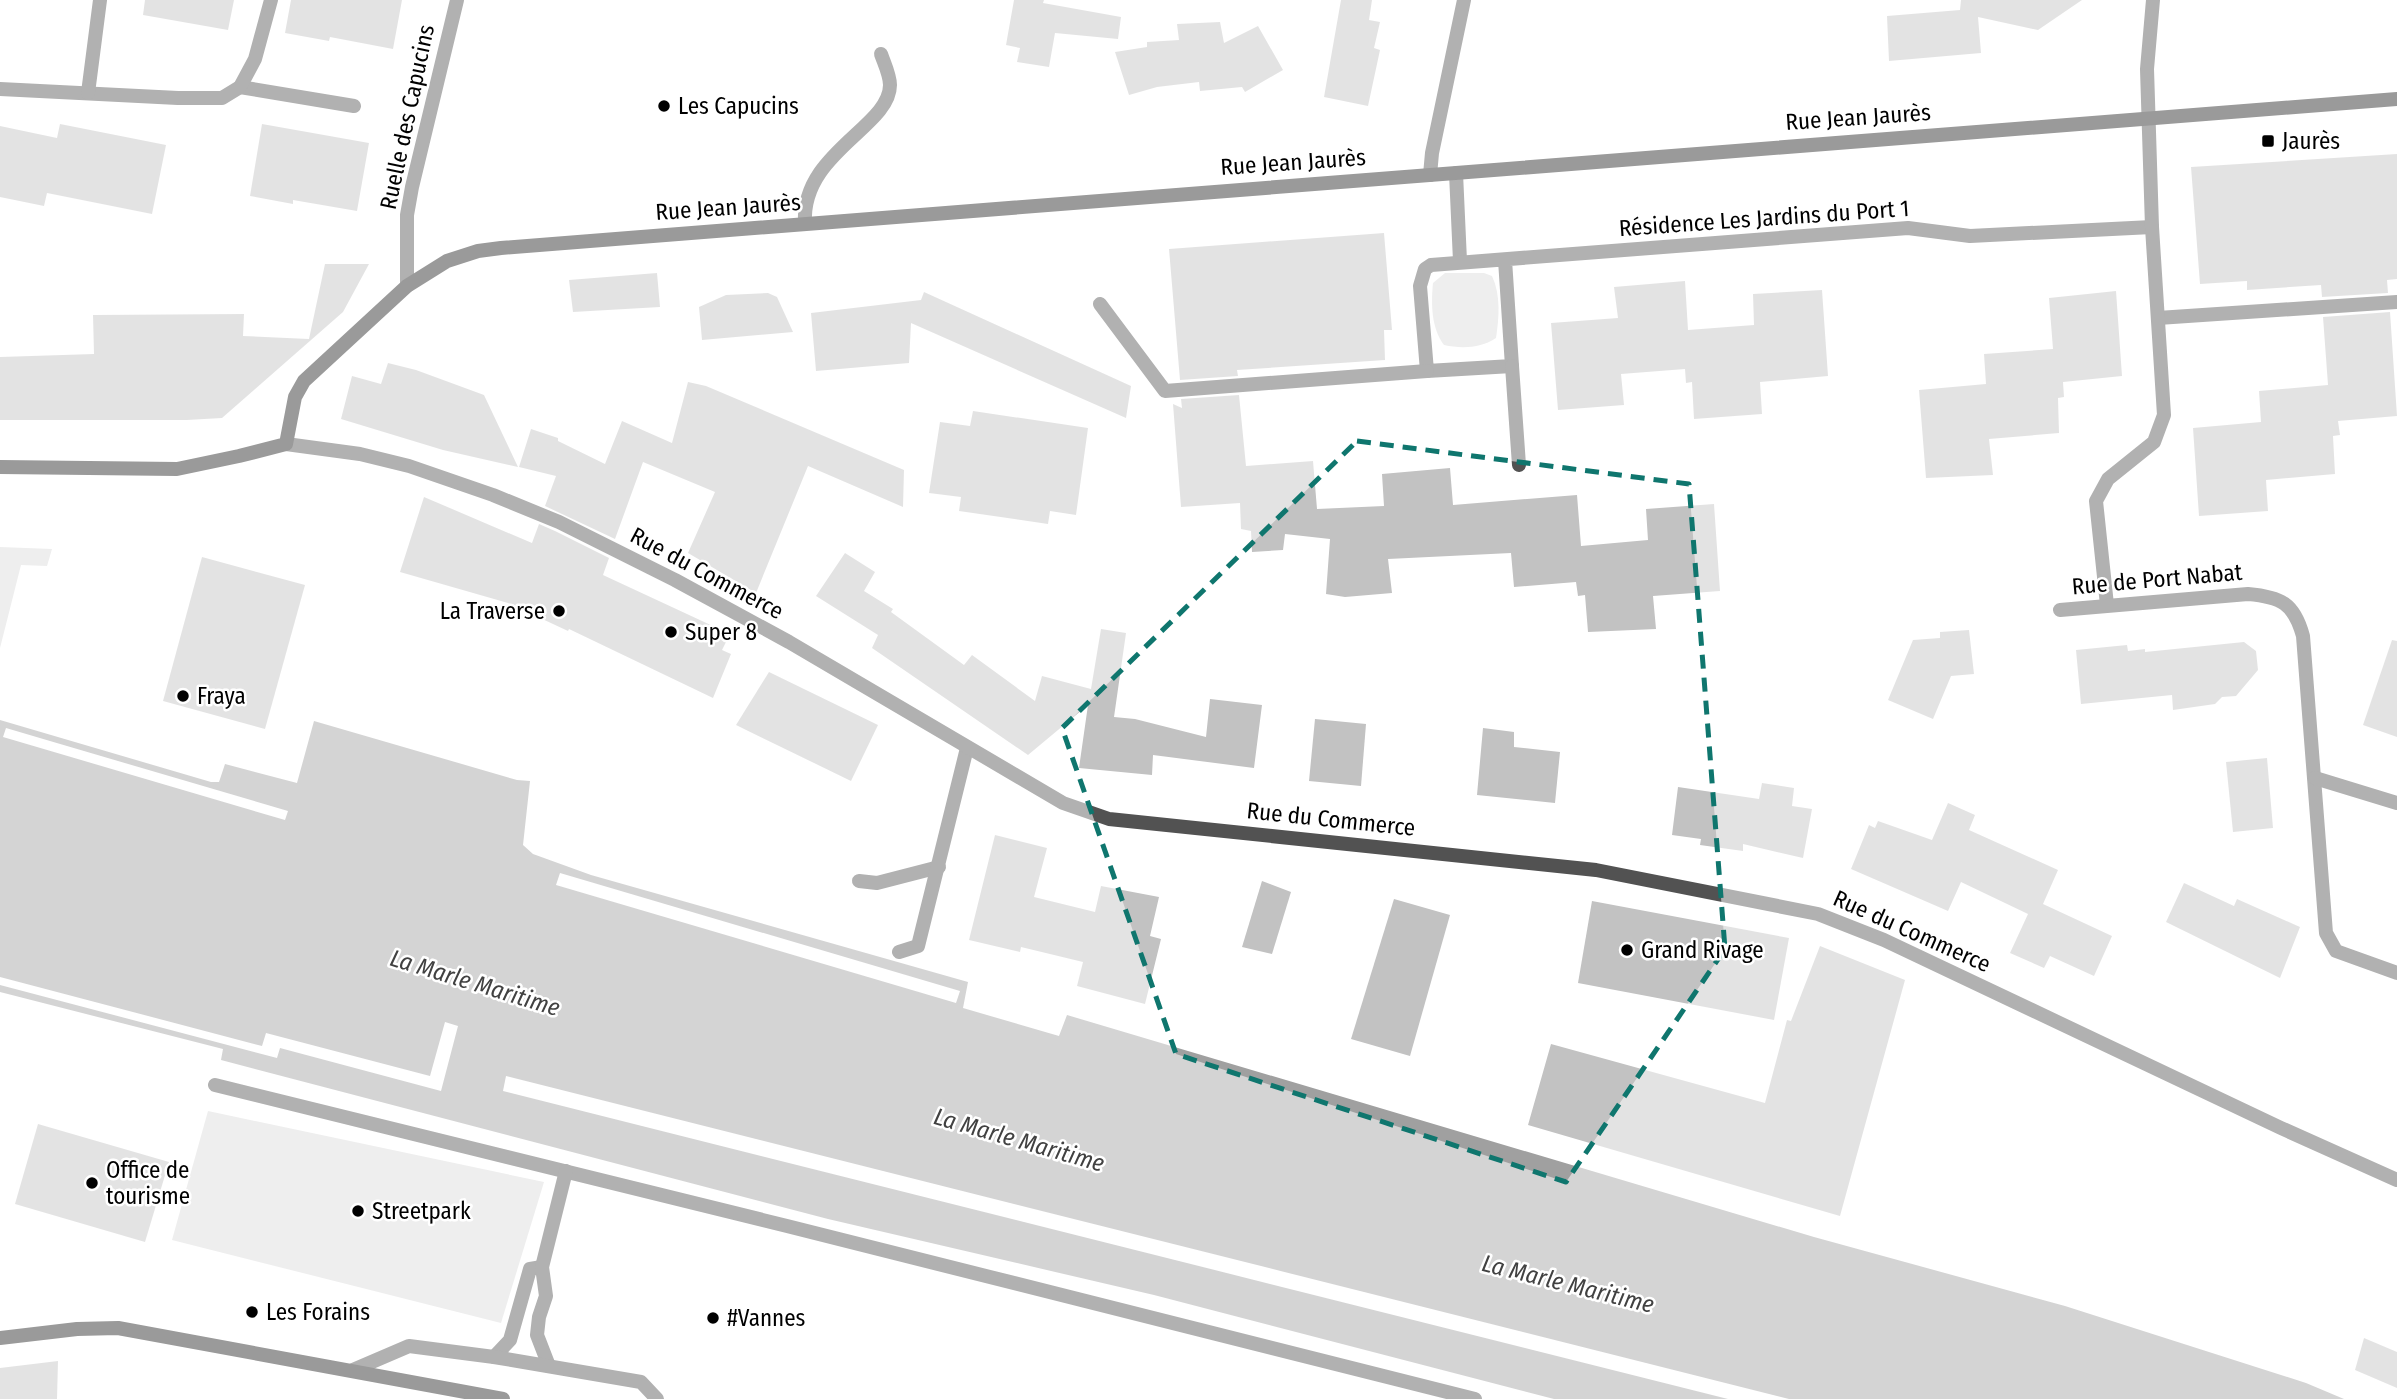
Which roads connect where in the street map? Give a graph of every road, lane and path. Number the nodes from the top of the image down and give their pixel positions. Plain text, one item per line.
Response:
1 (100, 0) edge
2 (271, 0) edge
3 (457, 0) edge
4 (1464, 0) edge
5 (2152, 0) edge
6 (881, 54) dead end
7 (240, 87) junction
8 (0, 89) edge
9 (88, 93) junction
10 (2397, 99) edge
11 (354, 106) dead end
12 (2149, 118) junction
13 (1455, 173) junction
14 (1430, 175) junction
15 (805, 223) junction
16 (2152, 227) junction
17 (1505, 260) junction
18 (1460, 261) junction
19 (407, 286) junction
20 (2397, 302) edge
21 (1100, 304) dead end
22 (2158, 318) junction
23 (1512, 366) junction
24 (1427, 370) junction
25 (286, 444) junction
26 (1519, 465) dead end
27 (0, 467) edge
28 (2107, 605) junction
29 (2060, 610) dead end
30 (967, 748) junction
31 (2315, 778) junction
32 (2397, 803) edge
33 (939, 867) junction
34 (859, 881) dead end
35 (899, 952) dead end
36 (2397, 973) edge
37 (215, 1085) dead end
38 (566, 1171) junction
39 (2397, 1180) edge
40 (542, 1267) junction
41 (0, 1338) edge
42 (494, 1357) junction
43 (549, 1366) junction
44 (354, 1370) junction
45 (503, 1399) edge
46 (657, 1399) edge
47 (1475, 1399) edge

1 - 9 street
2 - 7 street
3 - 19 street, Ruelle des Capucins
4 - 14 street
5 - 12 street
6 - 15 street
7 - 9 street
7 - 11 street
8 - 9 street
10 - 12 main road, Rue Jean Jaurès
12 - 13 main road, Rue Jean Jaurès
12 - 16 street
13 - 14 main road, Rue Jean Jaurès
13 - 18 street
14 - 15 main road, Rue Jean Jaurès
15 - 19 main road, Rue Jean Jaurès
16 - 17 street, Résidence Les Jardins du Port 1
16 - 22 street
17 - 18 street, Résidence Les Jardins du Port 1
17 - 23 street
18 - 24 street, Résidence Les Jardins du Port 1
19 - 25 main road, Rue Jean Jaurès
20 - 22 street
21 - 24 street
22 - 28 street
23 - 24 street
23 - 26 street
25 - 27 main road
25 - 30 street, Rue du Commerce
28 - 29 street, Rue de Port Nabat
28 - 31 street, Rue de Port Nabat
30 - 33 street
30 - 39 street, Rue du Commerce
31 - 32 street
31 - 36 street, Rue de Port Nabat
33 - 34 street
33 - 35 street
37 - 38 street
38 - 40 street
38 - 47 street
40 - 42 street
40 - 43 street
41 - 44 main road
42 - 43 street
42 - 44 street
43 - 46 street
44 - 45 main road

